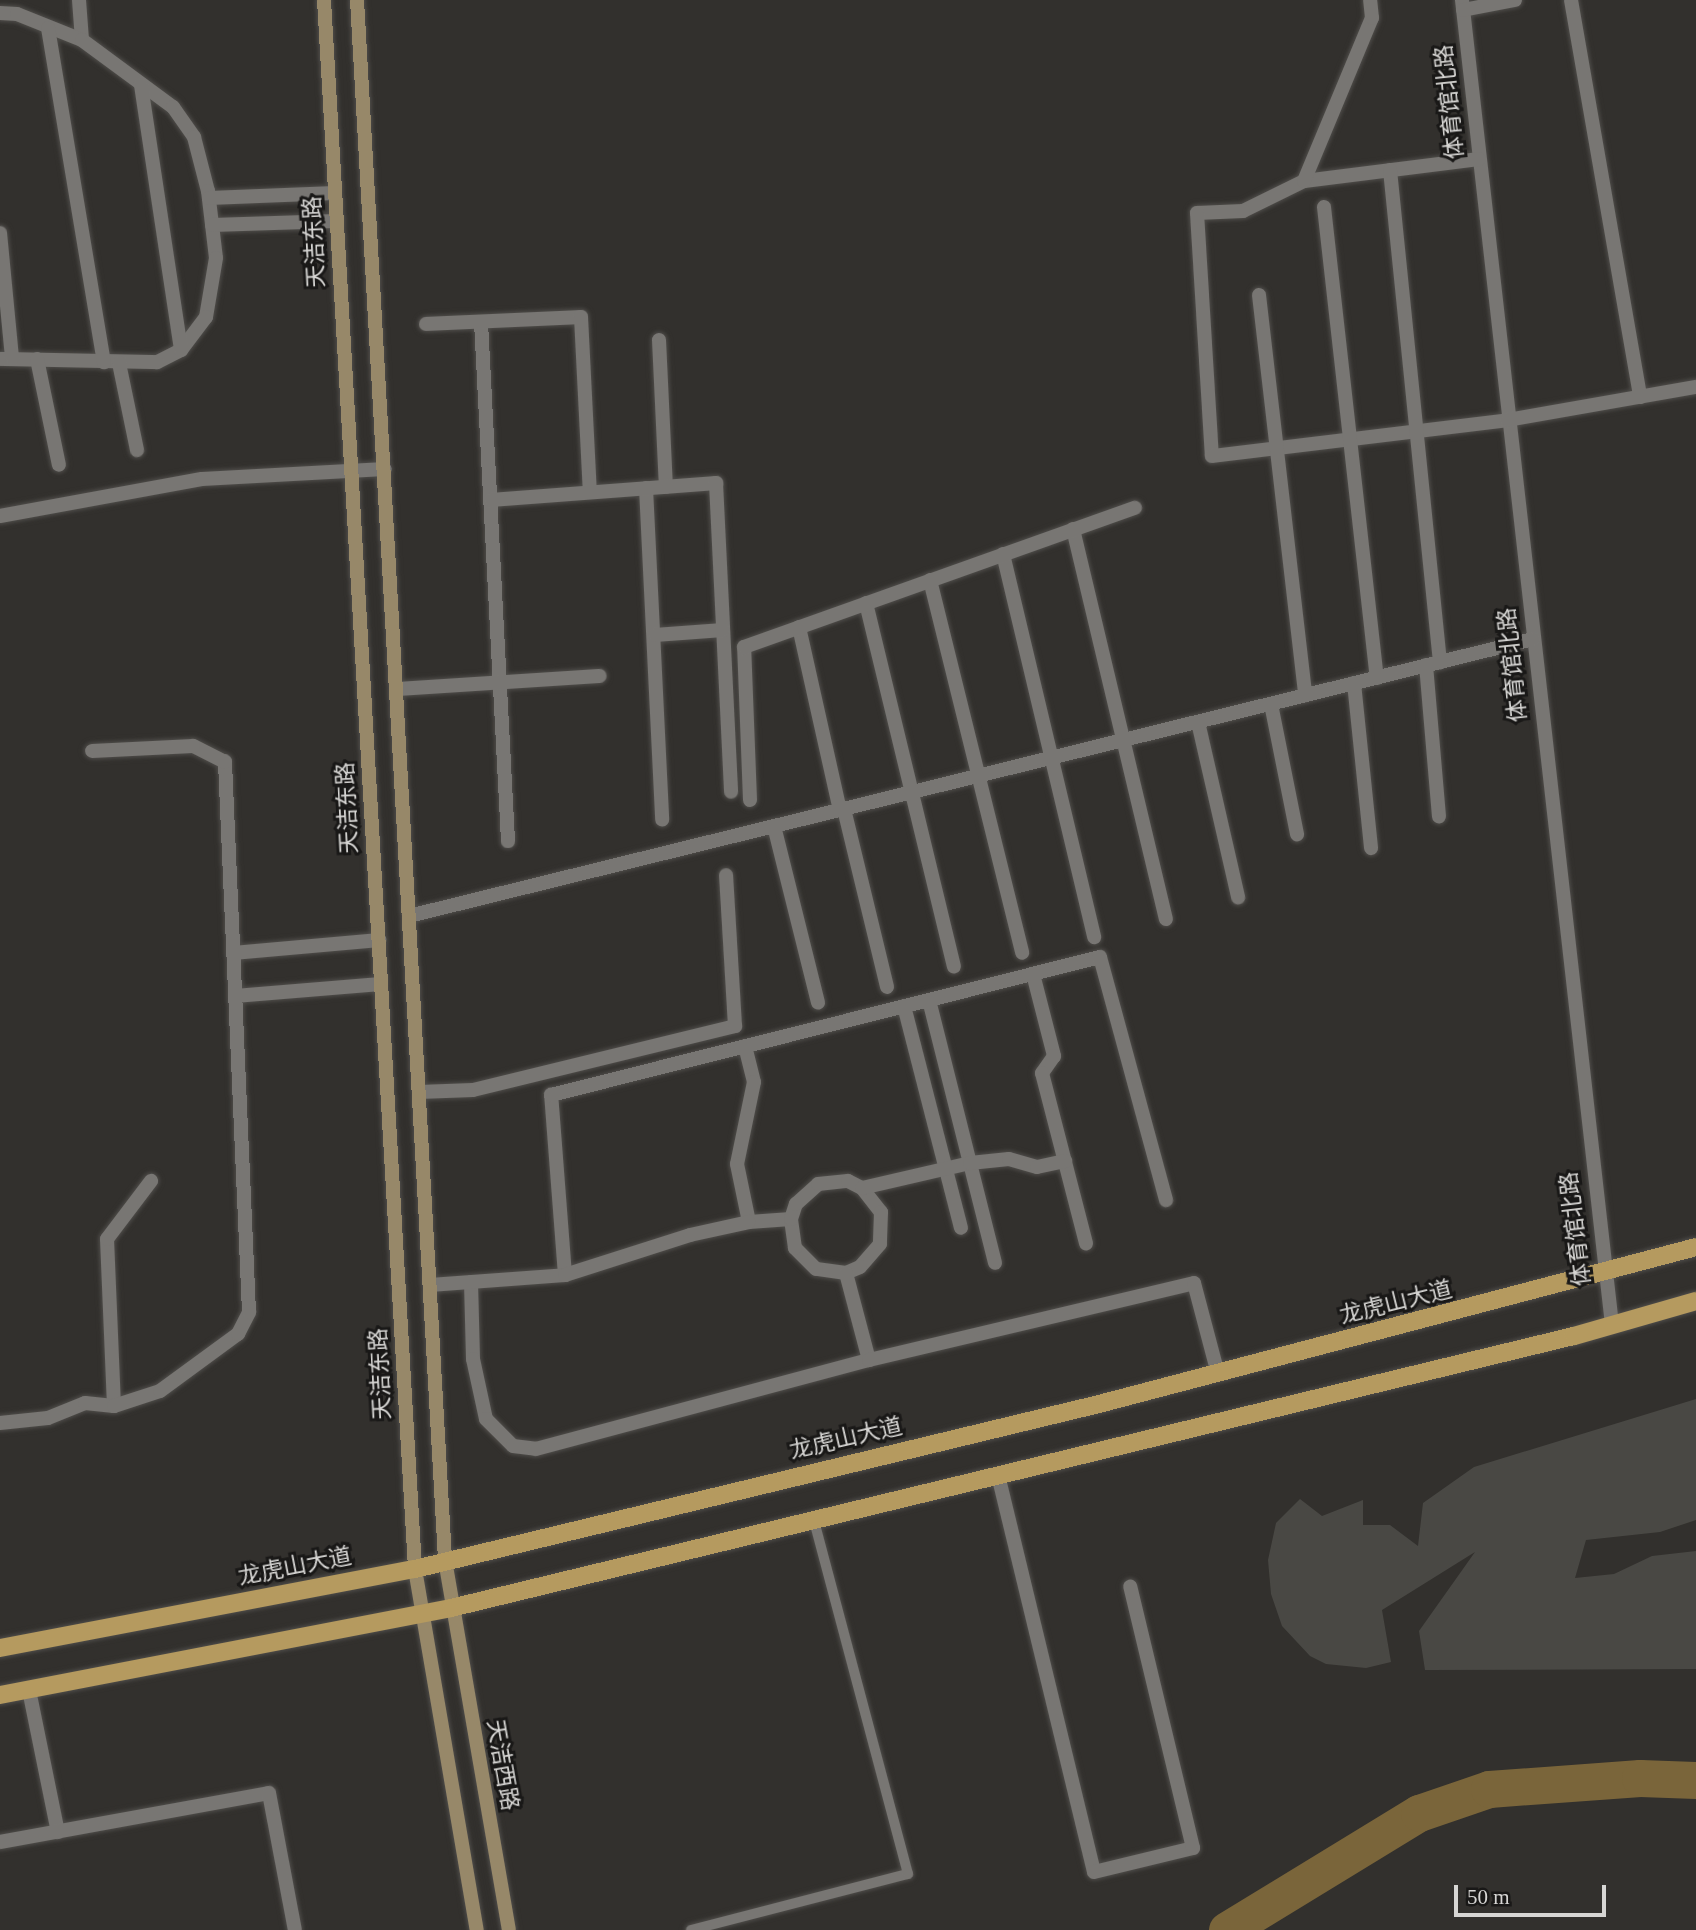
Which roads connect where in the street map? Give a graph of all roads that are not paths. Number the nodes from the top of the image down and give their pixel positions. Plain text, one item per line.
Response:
1 (79, 0) edge
2 (324, 0) edge
3 (357, 0) edge
4 (1370, 0) edge
5 (1515, 0) edge
6 (1571, 0) edge
7 (1462, 5) edge
8 (7, 9) edge
9 (48, 28) junction
10 (82, 40) junction
11 (141, 85) junction
12 (1479, 159) junction
13 (1390, 170) junction
14 (1304, 181) junction
15 (335, 193) junction
16 (209, 198) junction
17 (1324, 207) dead end
18 (337, 220) junction
19 (212, 225) junction
20 (0, 233) edge
21 (1259, 295) dead end
22 (481, 322) junction
23 (426, 324) dead end
24 (659, 340) dead end
25 (181, 350) junction
26 (6, 358) edge
27 (37, 359) junction
28 (111, 362) junction
29 (1696, 387) edge
30 (1640, 397) junction
31 (1508, 420) junction
32 (1416, 431) junction
33 (1351, 439) junction
34 (1276, 448) junction
35 (137, 450) dead end
36 (59, 466) dead end
37 (385, 469) junction
38 (352, 472) junction
39 (666, 487) junction
40 (646, 488) junction
41 (590, 492) junction
42 (491, 500) junction
43 (1135, 508) dead end
44 (0, 516) edge
45 (1073, 530) junction
46 (1003, 554) junction
47 (930, 580) junction
48 (866, 603) junction
49 (799, 627) junction
50 (723, 630) junction
51 (655, 635) junction
52 (1533, 639) junction
53 (1433, 664) junction
54 (600, 676) dead end
55 (1377, 678) junction
56 (500, 683) junction
57 (1354, 683) junction
58 (397, 689) junction
59 (1305, 695) junction
60 (1271, 704) junction
61 (1198, 722) junction
62 (1124, 740) junction
63 (92, 751) dead end
64 (1052, 758) junction
65 (977, 776) junction
66 (731, 792) dead end
67 (910, 793) junction
68 (750, 800) dead end
69 (842, 809) junction
70 (1439, 816) dead end
71 (662, 820) dead end
72 (774, 826) junction
73 (1297, 834) dead end
74 (508, 841) dead end
75 (1370, 848) dead end
76 (726, 875) dead end
77 (1238, 897) dead end
78 (409, 916) junction
79 (1166, 919) dead end
80 (1094, 937) dead end
81 (379, 940) junction
82 (233, 953) junction
83 (1022, 953) dead end
84 (954, 966) dead end
85 (1033, 974) junction
86 (381, 984) junction
87 (887, 987) dead end
88 (235, 996) junction
89 (929, 1000) junction
90 (818, 1003) dead end
91 (904, 1006) junction
92 (745, 1046) junction
93 (419, 1092) junction
94 (1065, 1161) junction
95 (970, 1163) junction
96 (946, 1168) junction
97 (151, 1181) dead end
98 (862, 1188) junction
99 (1166, 1200) dead end
100 (791, 1219) junction
101 (749, 1222) junction
102 (961, 1228) dead end
103 (1086, 1243) dead end
104 (1696, 1247) edge
105 (995, 1263) dead end
106 (846, 1273) junction
107 (1603, 1273) junction
108 (565, 1275) junction
109 (471, 1282) junction
110 (430, 1285) junction
111 (1696, 1301) edge
112 (1612, 1325) junction
113 (869, 1360) junction
114 (1217, 1374) junction
115 (114, 1406) junction
116 (0, 1423) edge
117 (998, 1475) junction
118 (814, 1520) junction
119 (445, 1560) junction
120 (415, 1569) junction
121 (1130, 1586) dead end
122 (451, 1608) junction
123 (421, 1614) junction
124 (0, 1648) edge
125 (29, 1690) junction
126 (0, 1695) edge
127 (58, 1832) junction
128 (0, 1842) edge
129 (295, 1930) edge
130 (477, 1930) edge
131 (509, 1930) edge
132 (691, 1930) edge

1 - 10 street
2 - 15 main road, 天洁东路
3 - 37 main road
4 - 14 street
5 - 7 street
6 - 30 street
7 - 12 street, 体育馆北路
8 - 9 street
9 - 10 street
9 - 28 street
10 - 11 street
11 - 16 street
11 - 25 street
12 - 13 street
12 - 31 street, 体育馆北路
13 - 14 street
13 - 32 street
14 - 34 street
15 - 16 street
15 - 18 main road, 天洁东路
16 - 19 street
17 - 33 street
18 - 19 street
18 - 38 main road, 天洁东路
19 - 25 street
20 - 26 street
21 - 34 street
22 - 23 street
22 - 41 street
22 - 42 street
24 - 39 street
25 - 28 street
26 - 27 street
27 - 28 street
27 - 36 street
28 - 35 street
29 - 30 street
30 - 31 street
31 - 32 street
31 - 52 street, 体育馆北路
32 - 33 street
32 - 53 street
33 - 34 street
33 - 55 street
34 - 59 street
37 - 38 street
37 - 58 main road
38 - 44 street
38 - 81 main road, 天洁东路
39 - 40 street
39 - 50 street
40 - 41 street
40 - 51 street
41 - 42 street
42 - 56 street
43 - 45 street
45 - 46 street
45 - 62 street
46 - 47 street
46 - 64 street
47 - 48 street
47 - 65 street
48 - 49 street
48 - 67 street
49 - 68 street
49 - 69 street
50 - 51 street
50 - 66 street
51 - 71 street
52 - 53 street
52 - 107 street, 体育馆北路
53 - 55 street
53 - 70 street
54 - 56 street
55 - 57 street
56 - 58 street
56 - 74 street
57 - 59 street
57 - 75 street
58 - 78 main road
59 - 60 street
60 - 61 street
60 - 73 street
61 - 62 street
61 - 77 street
62 - 64 street
62 - 79 street
63 - 82 street
64 - 65 street
64 - 80 street
65 - 67 street
65 - 83 street
67 - 69 street
67 - 84 street
69 - 72 street
69 - 87 street
72 - 78 street
72 - 90 street
76 - 93 street
78 - 93 main road
81 - 82 street
81 - 86 main road, 天洁东路
82 - 88 street
85 - 89 street
85 - 94 street
85 - 99 street
86 - 88 street
86 - 120 main road, 天洁东路
88 - 115 street
89 - 91 street
89 - 95 street
91 - 92 street
91 - 96 street
92 - 101 street
92 - 108 street
93 - 110 main road
94 - 95 street
94 - 103 street
95 - 96 street
95 - 105 street
96 - 98 street
96 - 102 street
97 - 115 street
98 - 100 street
98 - 106 street
100 - 101 street
100 - 106 street
101 - 108 street
104 - 107 main road, 龙虎山大道
106 - 113 street
107 - 112 street, 体育馆北路
107 - 114 main road, 龙虎山大道
108 - 109 street
109 - 110 street
109 - 113 street
110 - 119 main road
111 - 112 main road
112 - 117 main road
113 - 114 street
114 - 119 main road, 龙虎山大道
115 - 116 street
117 - 118 main road
117 - 121 street
118 - 122 main road
118 - 132 lane
119 - 120 main road, 龙虎山大道
119 - 122 main road
120 - 123 main road, 天洁东路
120 - 124 main road, 龙虎山大道
122 - 123 main road
122 - 131 main road, 天洁西路
123 - 125 main road
123 - 130 main road
125 - 126 main road
125 - 127 street
127 - 128 street
127 - 129 street

